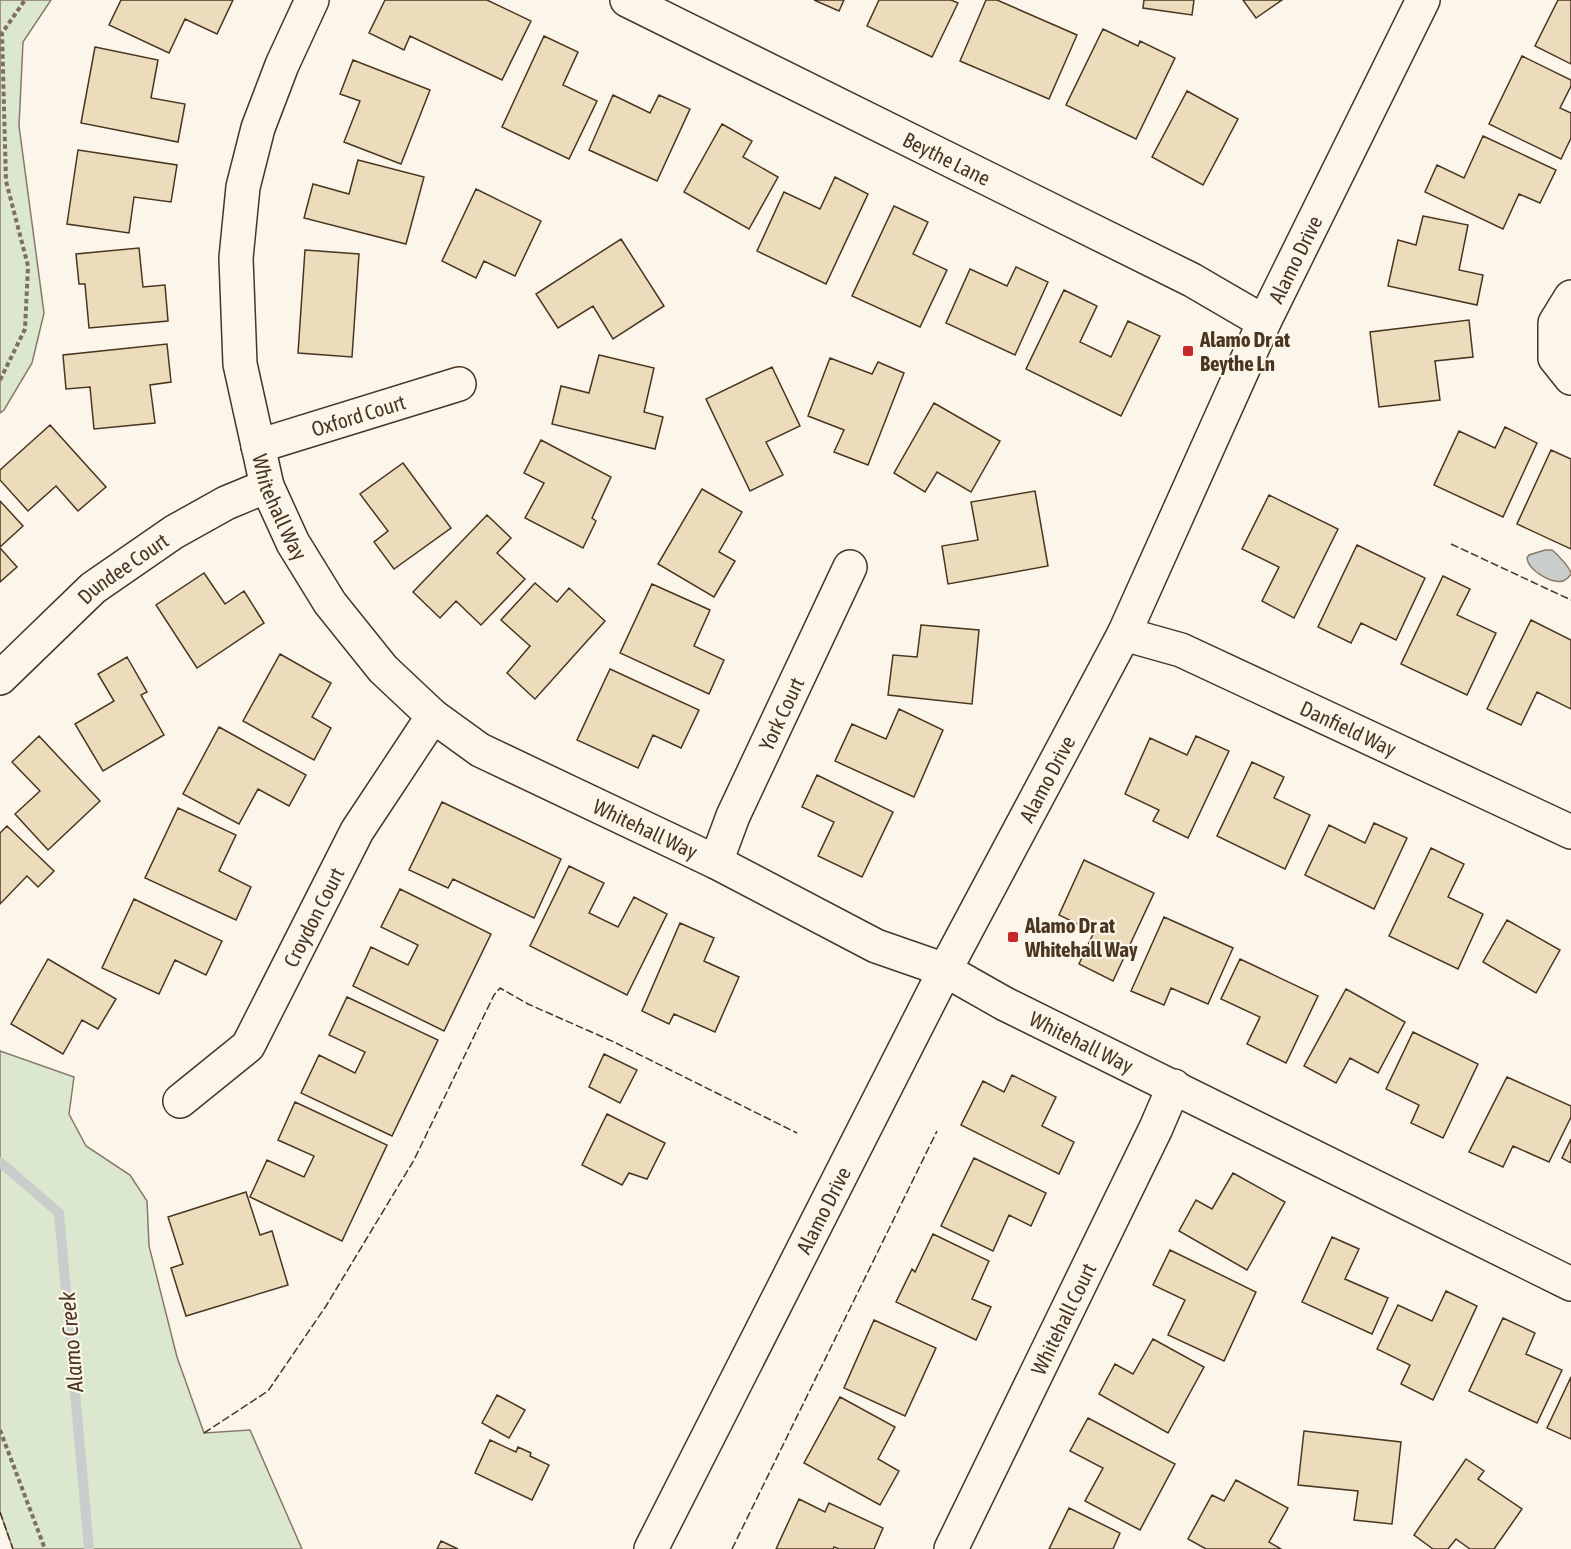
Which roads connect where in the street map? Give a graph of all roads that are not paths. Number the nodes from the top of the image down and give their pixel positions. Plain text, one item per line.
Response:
1 (312, 0) edge
2 (627, 0) edge
3 (1423, 0) edge
4 (1571, 297) edge
5 (1264, 322) junction
6 (1571, 378) edge
7 (459, 384) dead end
8 (258, 446) junction
9 (267, 486) junction
10 (850, 567) dead end
11 (1124, 634) junction
12 (0, 678) edge
13 (433, 716) junction
14 (1571, 832) edge
15 (716, 862) junction
16 (945, 970) junction
17 (1174, 1086) junction
18 (180, 1101) dead end
19 (1571, 1284) edge
20 (651, 1549) edge
21 (951, 1549) edge

1 - 8 street, Whitehall Way
2 - 5 street, Beythe Lane
3 - 5 street, Alamo Drive
4 - 6 street
5 - 11 street, Alamo Drive
7 - 8 street, Oxford Court
8 - 9 street, Whitehall Way
9 - 12 street, Dundee Court
9 - 13 street, Whitehall Way
10 - 15 street, York Court
11 - 14 street, Danfield Way
11 - 16 street, Alamo Drive
13 - 15 street, Whitehall Way
13 - 18 street, Croydon Court
15 - 16 street, Whitehall Way
16 - 17 street, Whitehall Way
16 - 20 street, Alamo Drive
17 - 19 street, Whitehall Way
17 - 21 street, Whitehall Court

